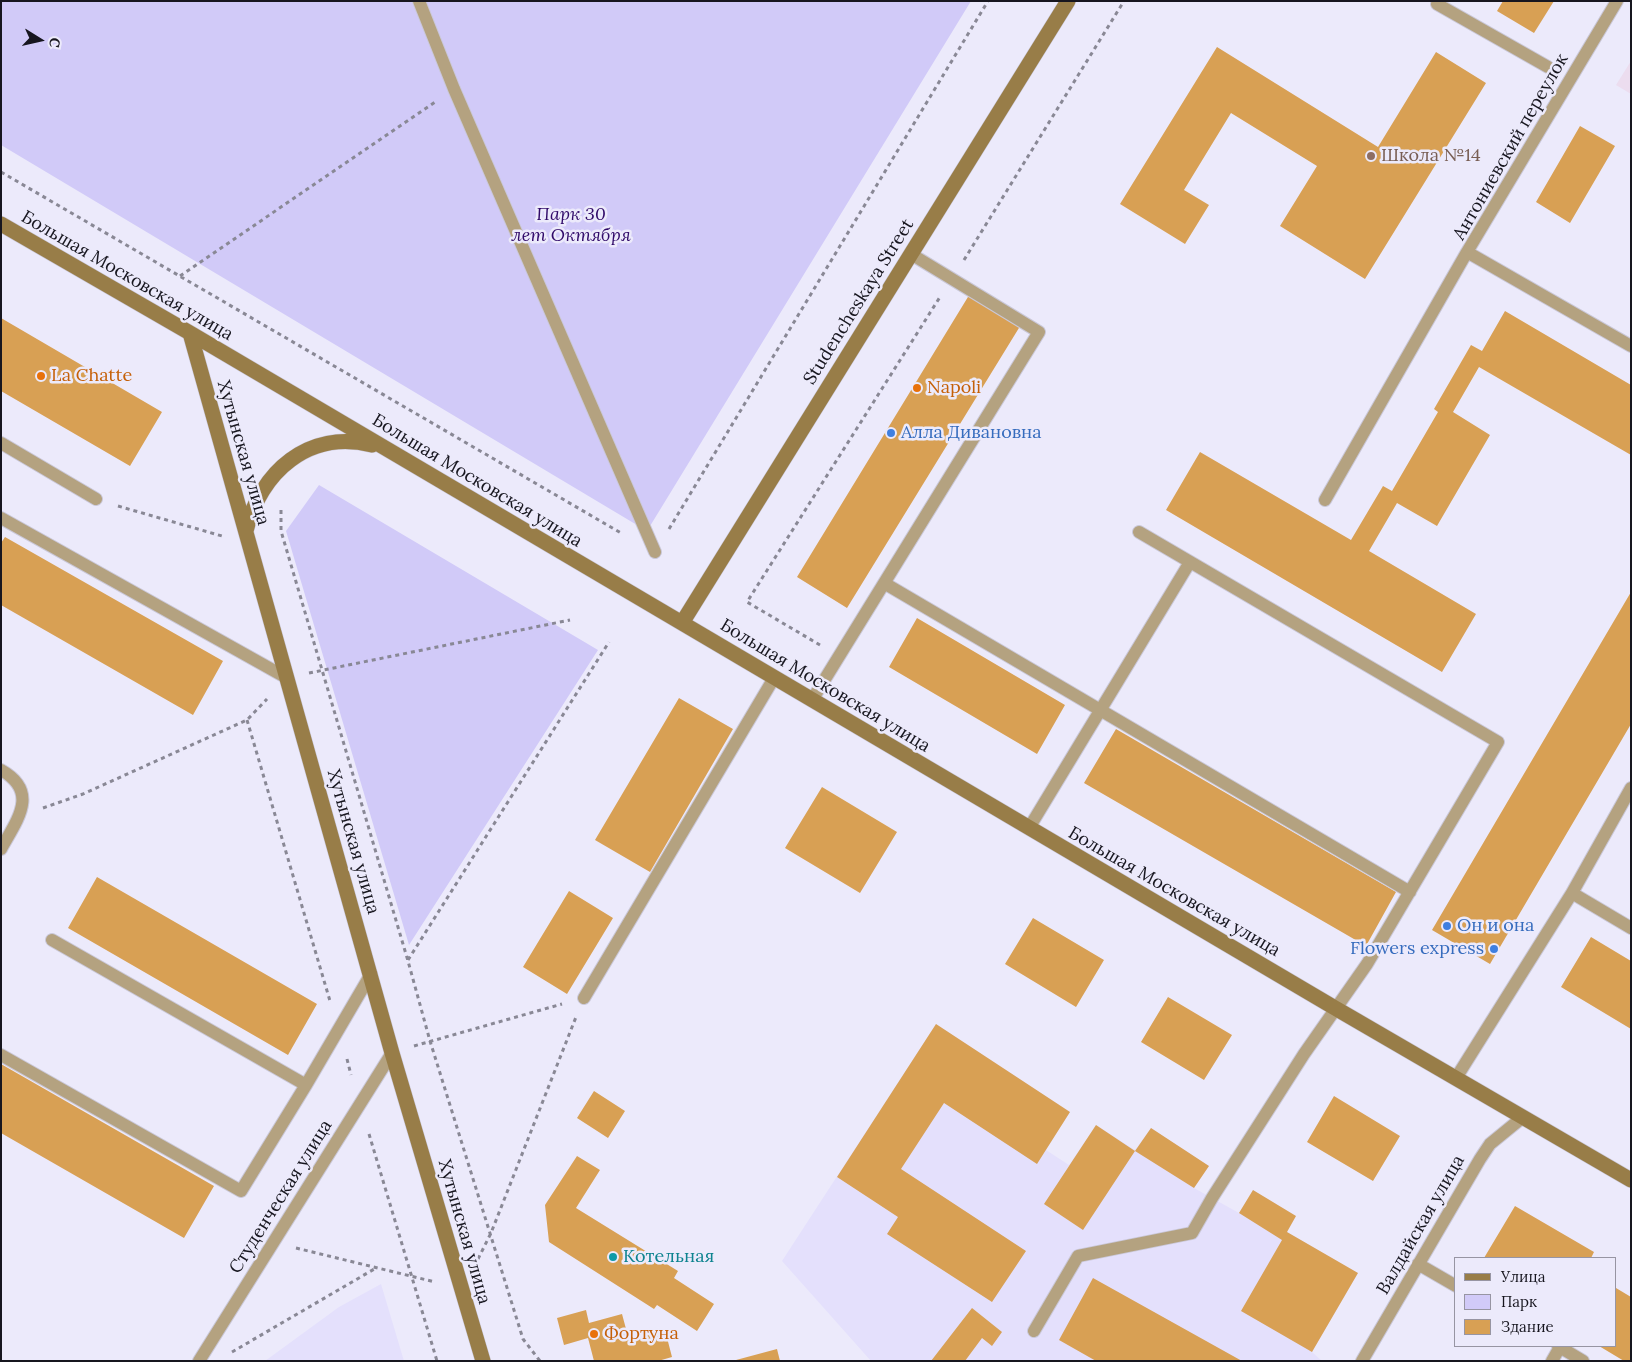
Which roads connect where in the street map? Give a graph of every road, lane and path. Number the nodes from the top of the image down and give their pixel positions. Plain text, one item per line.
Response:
1 (419, 1) edge
2 (1068, 1) edge
3 (1124, 1) edge
4 (1617, 1) edge
5 (1436, 2) edge
6 (1548, 67) dead end
7 (454, 89) junction
8 (1, 224) edge
9 (1467, 252) junction
10 (911, 254) junction
11 (180, 276) dead end
12 (952, 279) junction
13 (190, 333) junction
14 (1631, 346) edge
15 (1, 443) edge
16 (385, 448) junction
17 (96, 499) joint
18 (1325, 500) dead end
19 (281, 507) dead end
20 (1, 518) edge
21 (1139, 532) dead end
22 (248, 538) junction
23 (655, 552) dead end
24 (1190, 562) junction
25 (884, 583) junction
26 (570, 620) dead end
27 (682, 623) junction
28 (609, 642) dead end
29 (839, 656) junction
30 (322, 670) junction
31 (287, 678) junction
32 (774, 678) junction
33 (812, 700) junction
34 (1100, 710) junction
35 (1, 770) edge
36 (1631, 788) edge
37 (21, 811) junction
38 (1030, 828) junction
39 (1, 849) edge
40 (1410, 892) junction
41 (1572, 893) junction
42 (1631, 928) edge
43 (52, 940) dead end
44 (408, 961) junction
45 (371, 974) junction
46 (584, 998) junction
47 (1335, 1008) junction
48 (430, 1041) junction
49 (392, 1053) junction
50 (1, 1055) edge
51 (1456, 1078) junction
52 (306, 1086) junction
53 (1523, 1117) junction
54 (1631, 1180) edge
55 (491, 1232) junction
56 (273, 1242) junction
57 (1418, 1264) junction
58 (376, 1268) junction
59 (1454, 1285) edge
60 (462, 1289) junction
61 (1034, 1331) dead end
62 (1559, 1347) edge
63 (1561, 1347) edge
64 (226, 1356) dead end
65 (198, 1361) edge
66 (482, 1361) edge
67 (540, 1361) edge
68 (1362, 1361) edge
69 (1552, 1361) edge
70 (1584, 1361) edge

1 - 7 lane
2 - 10 street, Studencheskaya Street
3 - 12 path
4 - 9 lane, Антониевский переулок
5 - 6 lane
7 - 11 path
7 - 23 lane
8 - 13 street, Большая Московская улица
9 - 14 lane, Антониевский переулок
9 - 18 lane
10 - 12 lane
10 - 27 street, Studencheskaya Street
12 - 25 lane
12 - 29 path
13 - 16 street, Большая Московская улица
13 - 22 street, Хутынская улица
15 - 17 lane
16 - 22 street
16 - 27 street, Большая Московская улица
17 - 22 path
19 - 30 path
20 - 31 lane
21 - 24 lane
22 - 31 street, Хутынская улица
24 - 34 lane
24 - 40 lane
25 - 29 lane
25 - 34 lane
26 - 30 path
27 - 32 street, Большая Московская улица
28 - 44 path
29 - 33 lane
30 - 31 path
30 - 44 path
31 - 37 path
31 - 45 street, Хутынская улица
32 - 33 street, Большая Московская улица
32 - 46 lane
33 - 38 street, Большая Московская улица
34 - 38 lane
34 - 40 lane
35 - 37 lane
36 - 41 lane
37 - 39 lane
38 - 47 street, Большая Московская улица
40 - 47 lane
41 - 42 lane
41 - 51 lane
43 - 52 lane
44 - 48 path
45 - 49 street, Хутынская улица
45 - 52 lane
46 - 48 path
46 - 55 path
47 - 51 street, Большая Московская улица
47 - 61 lane
48 - 49 path
48 - 55 path
49 - 56 lane, Студенческая улица
49 - 60 street, Хутынская улица
50 - 52 lane
51 - 53 street, Большая Московская улица
53 - 54 street, Большая Московская улица
53 - 57 lane, Валдайская улица
55 - 60 path
55 - 67 path
56 - 58 path
56 - 65 lane, Студенческая улица
57 - 59 lane
57 - 68 lane, Валдайская улица
58 - 60 path
58 - 64 path
60 - 66 street, Хутынская улица
62 - 69 lane
63 - 70 lane

